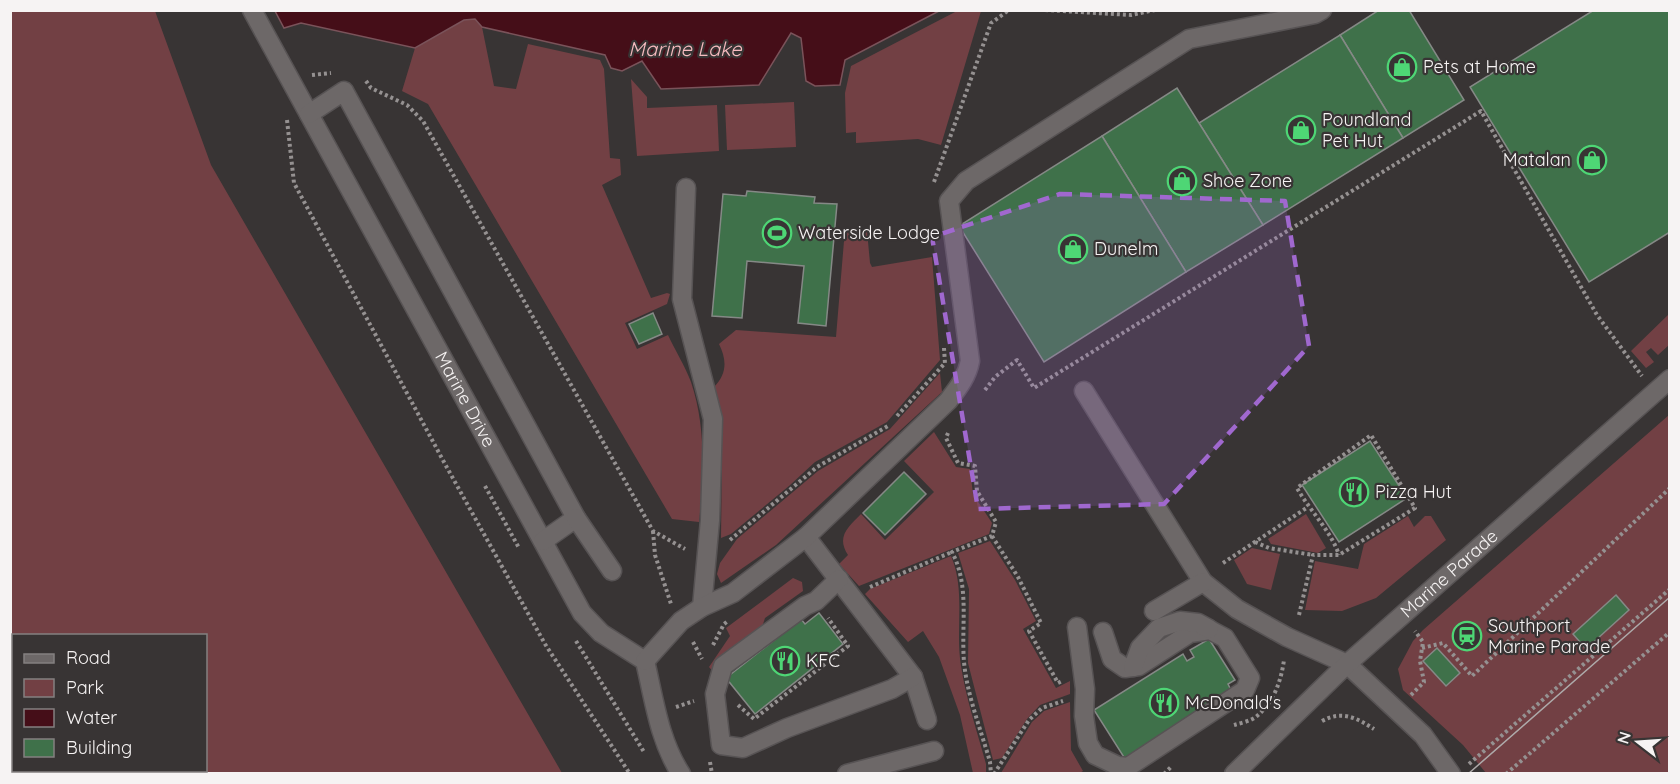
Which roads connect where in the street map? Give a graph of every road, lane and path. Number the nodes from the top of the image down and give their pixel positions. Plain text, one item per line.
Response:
1 (252, 10) edge
2 (1045, 10) edge
3 (1155, 10) edge
4 (1322, 10) edge
5 (341, 74) dead end
6 (363, 77) dead end
7 (292, 83) junction
8 (309, 114) junction
9 (287, 117) dead end
10 (686, 188) dead end
11 (945, 363) dead end
12 (1643, 376) dead end
13 (1670, 379) edge
14 (1084, 391) dead end
15 (981, 394) dead end
16 (896, 417) dead end
17 (950, 424) dead end
18 (888, 426) dead end
19 (1670, 489) edge
20 (1308, 507) junction
21 (576, 518) junction
22 (992, 536) junction
23 (806, 537) junction
24 (543, 541) junction
25 (1254, 541) junction
26 (1313, 555) junction
27 (1340, 555) junction
28 (706, 561) junction
29 (1223, 563) dead end
30 (612, 572) dead end
31 (839, 579) junction
32 (1203, 582) junction
33 (1670, 589) edge
34 (702, 607) junction
35 (1154, 611) dead end
36 (1299, 615) dead end
37 (828, 618) dead end
38 (1077, 627) dead end
39 (1414, 630) dead end
40 (1103, 632) dead end
41 (1670, 632) edge
42 (1422, 648) junction
43 (645, 661) junction
44 (1347, 663) junction
45 (912, 677) junction
46 (1066, 679) dead end
47 (715, 694) junction
48 (1070, 698) dead end
49 (1407, 699) dead end
50 (927, 720) dead end
51 (1321, 722) dead end
52 (1374, 729) dead end
53 (934, 751) dead end
54 (1459, 770) edge
55 (630, 774) edge
56 (681, 774) edge
57 (847, 774) edge
58 (992, 774) edge
59 (1234, 774) edge
60 (1506, 774) edge

1 - 7 street, Marine Drive
2 - 3 path
4 - 23 street
5 - 7 path
6 - 28 path
7 - 8 street, Marine Drive
8 - 21 street
8 - 24 street, Marine Drive
9 - 55 path
10 - 28 street
11 - 16 path
12 - 15 path
13 - 44 street, Marine Parade
14 - 32 street
17 - 22 path
18 - 28 path
19 - 42 path
20 - 25 path
20 - 27 path
20 - 27 path
21 - 24 street
21 - 30 street
22 - 46 path
22 - 58 path
23 - 31 street
23 - 34 street
24 - 43 street, Marine Drive
25 - 26 path
25 - 29 path
26 - 27 path
26 - 36 path
28 - 34 street
31 - 45 street
31 - 47 street
32 - 35 street
32 - 44 street
33 - 54 path
34 - 43 street
37 - 47 path
38 - 40 street
39 - 42 path
41 - 60 path
42 - 49 path
43 - 56 street
44 - 54 street
44 - 59 street, Marine Parade
45 - 47 street
45 - 50 street
48 - 58 path
51 - 52 path
53 - 57 street

